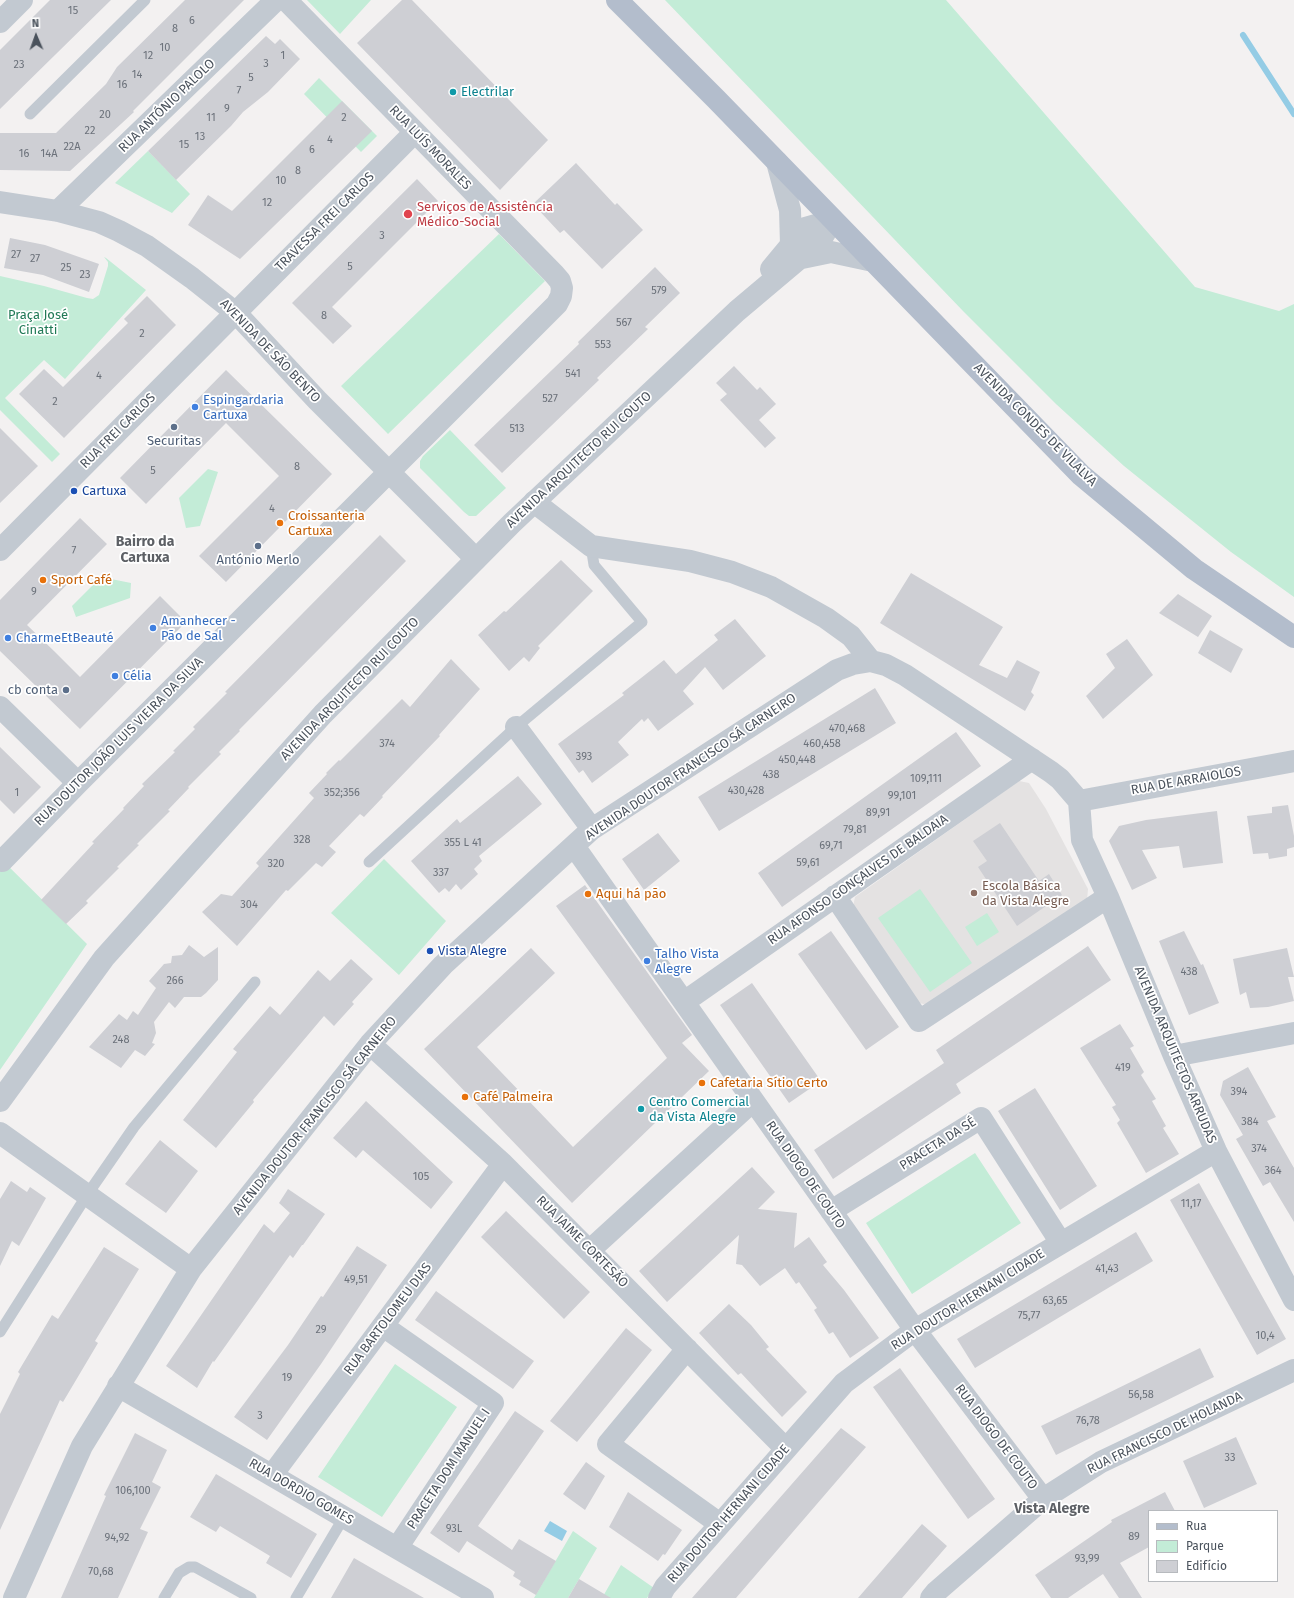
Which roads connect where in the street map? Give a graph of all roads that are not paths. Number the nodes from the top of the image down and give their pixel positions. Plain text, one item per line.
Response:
1 (22, 0) edge
2 (145, 0) edge
3 (276, 0) edge
4 (286, 0) edge
5 (617, 0) edge
6 (0, 22) edge
7 (30, 114) dead end
8 (415, 132) junction
9 (777, 162) junction
10 (0, 202) edge
11 (58, 211) junction
12 (833, 220) junction
13 (795, 252) junction
14 (873, 261) junction
15 (236, 313) junction
16 (389, 472) junction
17 (534, 502) junction
18 (591, 546) junction
19 (0, 550) edge
20 (476, 559) junction
21 (1294, 637) edge
22 (870, 661) junction
23 (0, 707) edge
24 (516, 727) junction
25 (1032, 759) junction
26 (1294, 761) edge
27 (78, 783) junction
28 (1079, 801) junction
29 (592, 829) junction
30 (574, 846) junction
31 (2, 861) dead end
32 (369, 862) dead end
33 (835, 896) junction
34 (1108, 897) junction
35 (255, 982) dead end
36 (684, 1002) junction
37 (1294, 1033) edge
38 (370, 1044) junction
39 (1174, 1056) junction
40 (0, 1101) edge
41 (754, 1102) junction
42 (0, 1133) edge
43 (1216, 1151) junction
44 (503, 1164) junction
45 (87, 1195) junction
46 (830, 1211) junction
47 (1061, 1243) junction
48 (590, 1250) junction
49 (191, 1269) junction
50 (1294, 1300) edge
51 (383, 1326) junction
52 (915, 1330) junction
53 (0, 1332) edge
54 (687, 1349) junction
55 (1294, 1370) edge
56 (118, 1386) junction
57 (786, 1449) junction
58 (272, 1475) junction
59 (1043, 1499) junction
60 (344, 1517) junction
61 (720, 1524) junction
62 (397, 1548) junction
63 (14, 1598) edge
64 (164, 1598) edge
65 (251, 1598) edge
66 (296, 1598) edge
67 (483, 1598) edge
68 (659, 1598) edge
69 (930, 1598) edge

1 - 6 street
2 - 7 lane
3 - 11 street, RUA ANTÓNIO PALOLO
4 - 8 street, RUA LUÍS MORALES
5 - 9 main road, AVENIDA CONDES DE VILALVA
8 - 15 street, TRAVESSA FREI CARLOS
8 - 16 street, RUA LUÍS MORALES
9 - 12 main road, AVENIDA CONDES DE VILALVA
9 - 13 street
10 - 11 street, AVENIDA DE SÃO BENTO
11 - 15 street, AVENIDA DE SÃO BENTO
12 - 13 street, AVENIDA ARQUITECTO RUI COUTO
12 - 14 main road, AVENIDA CONDES DE VILALVA
13 - 14 street, AVENIDA ARQUITECTO RUI COUTO
13 - 17 street, AVENIDA ARQUITECTO RUI COUTO
14 - 21 main road, AVENIDA CONDES DE VILALVA
15 - 16 street, AVENIDA DE SÃO BENTO
15 - 19 street, RUA FREI CARLOS
16 - 20 street, AVENIDA DE SÃO BENTO
16 - 27 street, RUA DOUTOR JOÃO LUIS VIEIRA DA SILVA
17 - 18 street
17 - 20 street, AVENIDA ARQUITECTO RUI COUTO
18 - 22 street
18 - 24 lane
20 - 40 street, AVENIDA ARQUITECTO RUI COUTO
22 - 25 street, AVENIDA DOUTOR FRANCISCO SÁ CARNEIRO
22 - 29 street, AVENIDA DOUTOR FRANCISCO SÁ CARNEIRO
23 - 27 street
24 - 29 street
24 - 32 lane
25 - 28 street, AVENIDA DOUTOR FRANCISCO SÁ CARNEIRO
25 - 33 street, RUA AFONSO GONÇALVES DE BALDAIA
26 - 28 street, RUA DE ARRAIOLOS
27 - 31 street, RUA DOUTOR JOÃO LUIS VIEIRA DA SILVA
28 - 34 street, AVENIDA ARQUITECTOS ARRUDAS
29 - 30 street, AVENIDA DOUTOR FRANCISCO SÁ CARNEIRO
30 - 36 street, RUA DIOGO DE COUTO
30 - 38 street, AVENIDA DOUTOR FRANCISCO SÁ CARNEIRO
33 - 34 street
33 - 36 street, RUA AFONSO GONÇALVES DE BALDAIA
34 - 39 street, AVENIDA ARQUITECTOS ARRUDAS
35 - 45 lane
36 - 41 street, RUA DIOGO DE COUTO
37 - 39 street
38 - 44 street, RUA JAIME CORTESÃO
38 - 49 street, AVENIDA DOUTOR FRANCISCO SÁ CARNEIRO
39 - 43 street, AVENIDA ARQUITECTOS ARRUDAS
41 - 46 street, RUA DIOGO DE COUTO
41 - 48 street
42 - 45 street
43 - 47 street, RUA DOUTOR HERNANI CIDADE
43 - 50 street, AVENIDA ARQUITECTOS ARRUDAS
44 - 48 street, RUA JAIME CORTESÃO
44 - 51 street, RUA BARTOLOMEU DIAS
45 - 49 street
45 - 53 lane
46 - 47 street, PRACETA DA SÉ
46 - 52 street, RUA DIOGO DE COUTO
47 - 52 street, RUA DOUTOR HERNANI CIDADE
48 - 54 street, RUA JAIME CORTESÃO
49 - 56 street, AVENIDA DOUTOR FRANCISCO SÁ CARNEIRO
51 - 58 street, RUA BARTOLOMEU DIAS
51 - 62 street, PRACETA DOM MANUEL I
52 - 57 street, RUA DOUTOR HERNANI CIDADE
52 - 59 street, RUA DIOGO DE COUTO
54 - 57 street, RUA JAIME CORTESÃO
54 - 61 street
55 - 59 street, RUA FRANCISCO DE HOLANDA
56 - 58 street, RUA DORDIO GOMES
56 - 63 street, AVENIDA DOUTOR FRANCISCO SÁ CARNEIRO
57 - 61 street, RUA DOUTOR HERNANI CIDADE
58 - 60 street, RUA DORDIO GOMES
59 - 69 street, RUA FRANCISCO DE HOLANDA
60 - 62 street, RUA DORDIO GOMES
60 - 66 lane
61 - 68 street, RUA DOUTOR HERNANI CIDADE
62 - 67 street, RUA DORDIO GOMES
64 - 65 lane

